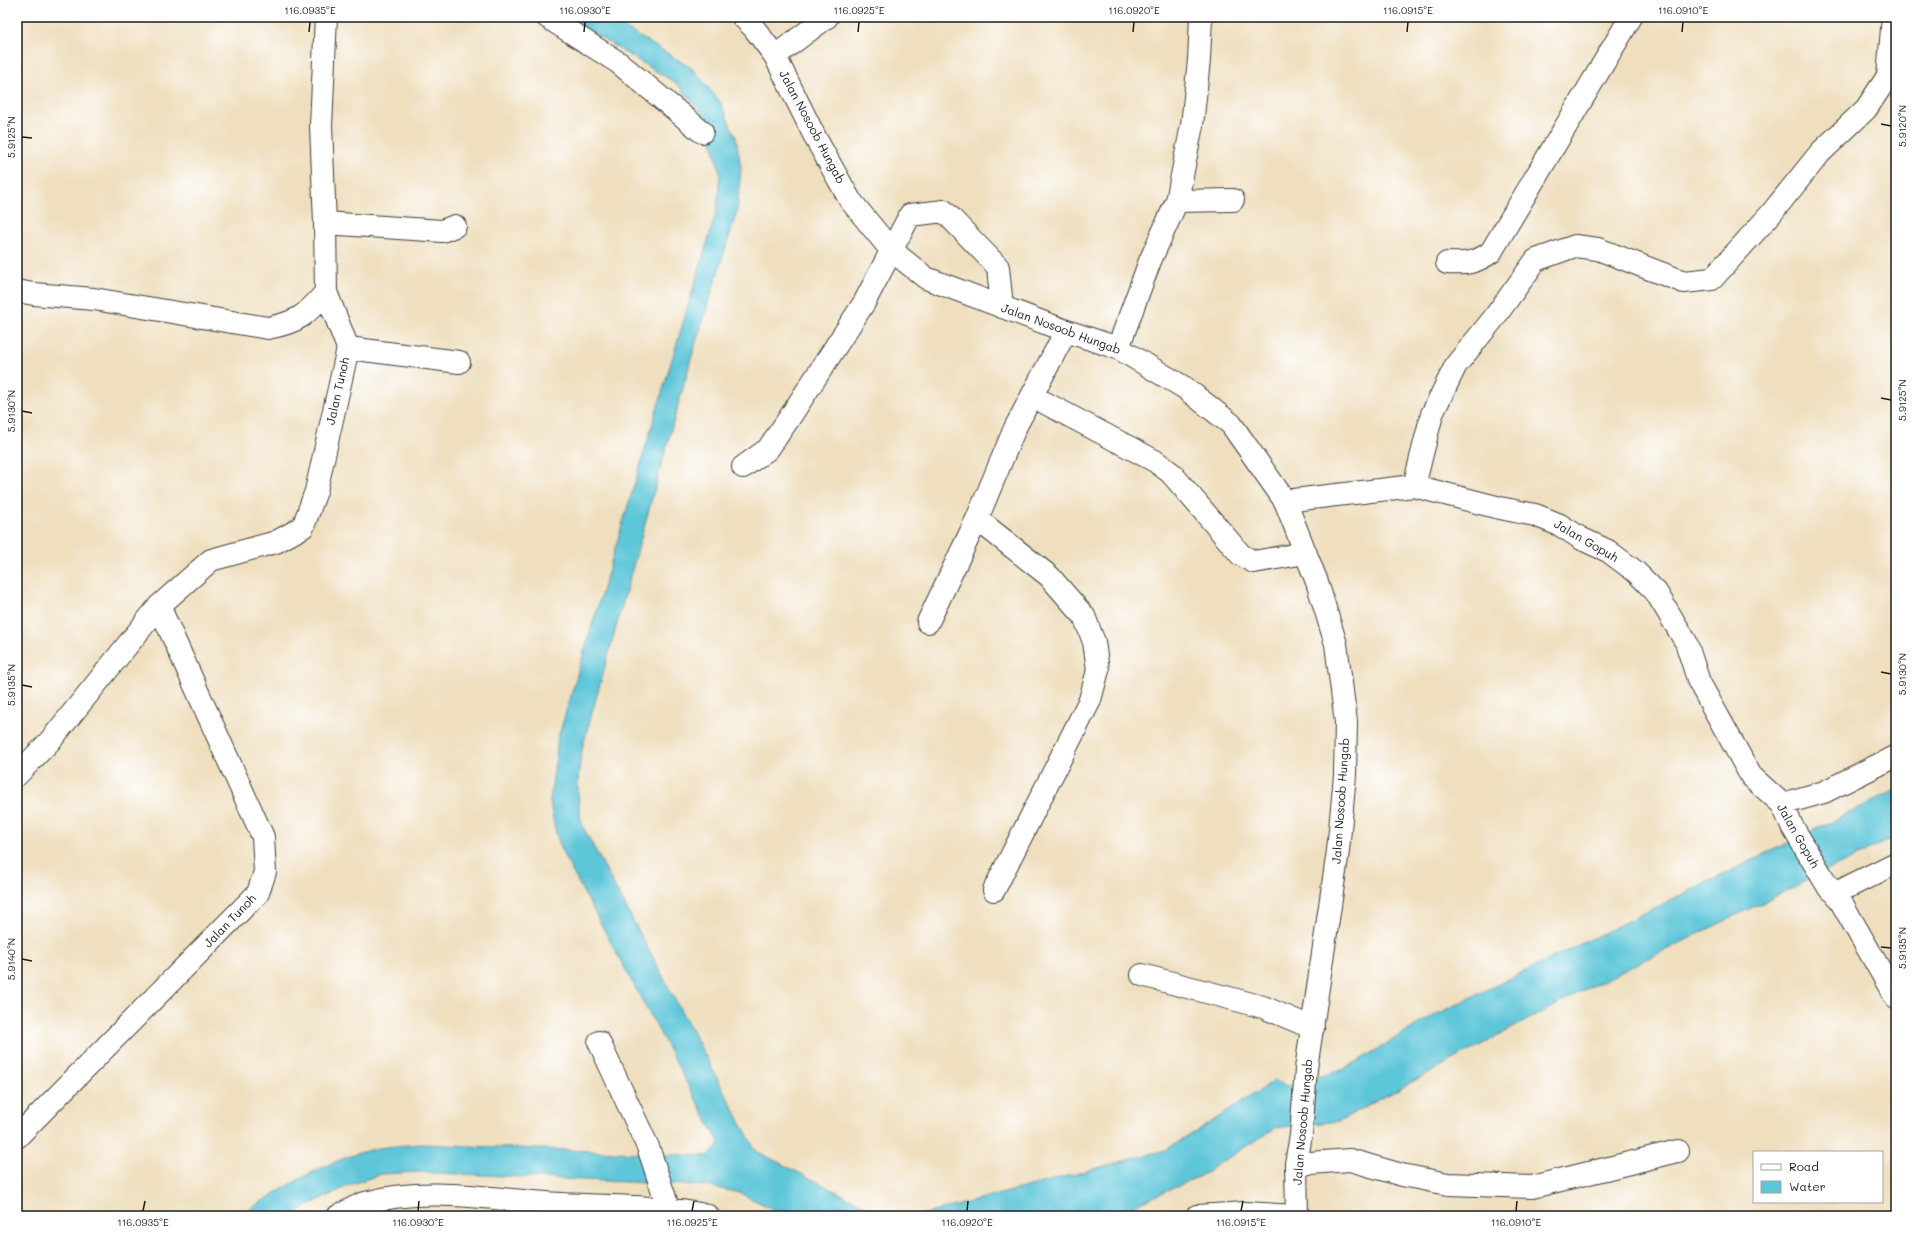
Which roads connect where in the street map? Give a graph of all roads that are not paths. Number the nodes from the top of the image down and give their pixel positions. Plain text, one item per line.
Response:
1 (326, 17) edge
2 (547, 17) edge
3 (743, 17) edge
4 (827, 17) edge
5 (1200, 17) edge
6 (1631, 17) edge
7 (1893, 17) edge
8 (774, 56) junction
9 (702, 132) dead end
10 (1233, 200) dead end
11 (1177, 201) junction
12 (325, 223) junction
13 (455, 226) dead end
14 (891, 250) junction
15 (1447, 263) dead end
16 (17, 291) edge
17 (326, 292) junction
18 (1002, 307) junction
19 (1066, 331) junction
20 (348, 348) junction
21 (1118, 348) junction
22 (459, 362) dead end
23 (1032, 396) junction
24 (743, 468) dead end
25 (1414, 486) junction
26 (1285, 501) junction
27 (977, 519) junction
28 (1305, 552) junction
29 (159, 606) junction
30 (928, 622) dead end
31 (1896, 756) edge
32 (17, 775) edge
33 (1782, 804) junction
34 (1896, 862) edge
35 (994, 890) dead end
36 (1832, 890) junction
37 (1142, 975) dead end
38 (1896, 998) edge
39 (1313, 1028) junction
40 (599, 1042) dead end
41 (17, 1137) edge
42 (1678, 1151) dead end
43 (1296, 1164) junction
44 (666, 1201) junction
45 (524, 1209) edge
46 (338, 1216) edge
47 (708, 1216) edge
48 (1197, 1216) edge
49 (1297, 1216) edge

1 - 12 street, Jalan Tunoh
2 - 9 street
3 - 8 street, Jalan Nosoob Hungab
4 - 8 street
5 - 11 street
6 - 15 street
7 - 25 street
8 - 14 street, Jalan Nosoob Hungab
10 - 11 street
11 - 21 street
12 - 13 street
12 - 17 street, Jalan Tunoh
14 - 18 street, Jalan Nosoob Hungab
14 - 18 street
14 - 24 street
16 - 17 street
17 - 20 street, Jalan Tunoh
18 - 19 street, Jalan Nosoob Hungab
19 - 21 street, Jalan Nosoob Hungab
19 - 23 street
20 - 22 street
20 - 29 street, Jalan Tunoh
21 - 26 street, Jalan Nosoob Hungab
23 - 27 street
23 - 28 street
25 - 26 street, Jalan Gopuh
25 - 33 street, Jalan Gopuh
26 - 28 street, Jalan Nosoob Hungab
27 - 30 street
27 - 35 street
28 - 39 street, Jalan Nosoob Hungab
29 - 32 street, Jalan Tunoh
29 - 41 street, Jalan Tunoh
31 - 33 street
33 - 36 street, Jalan Gopuh
34 - 36 street
36 - 38 street, Jalan Gopuh
37 - 39 street
39 - 43 street, Jalan Nosoob Hungab
40 - 44 street
42 - 43 street
43 - 49 street, Jalan Nosoob Hungab
44 - 45 street
44 - 47 street
45 - 46 street
48 - 49 street

